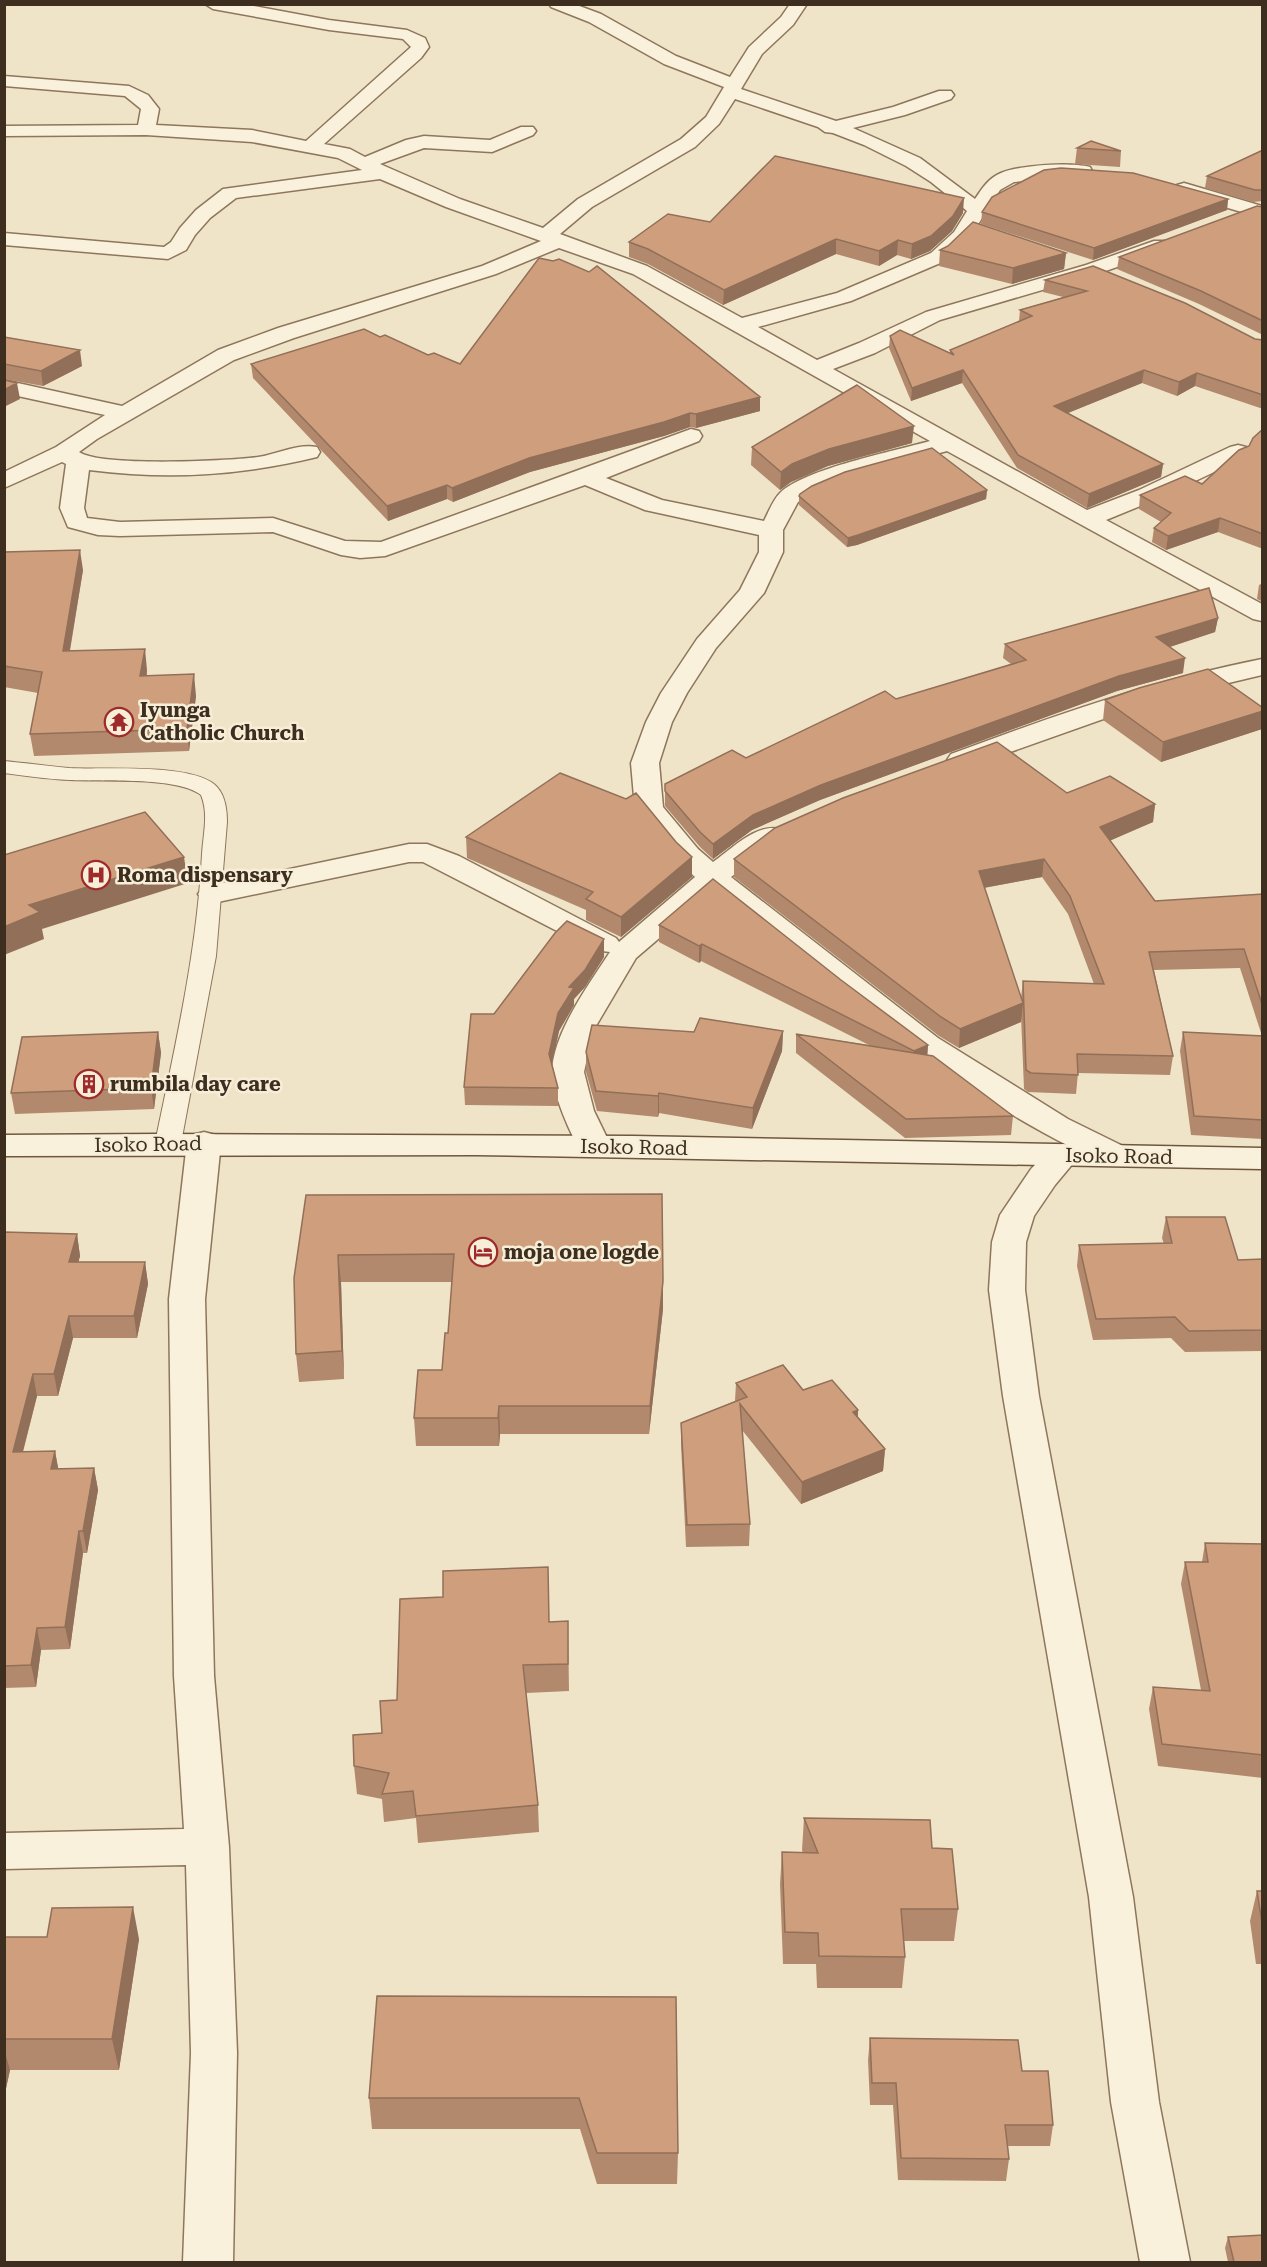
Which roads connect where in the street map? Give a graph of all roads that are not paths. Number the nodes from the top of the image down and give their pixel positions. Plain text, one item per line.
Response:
1 (213, 4) edge
2 (557, 4) edge
3 (799, 4) edge
4 (4, 81) edge
5 (733, 88) junction
6 (945, 95) dead end
7 (831, 128) junction
8 (4, 130) edge
9 (146, 130) junction
10 (527, 131) dead end
11 (311, 146) junction
12 (373, 168) junction
13 (1102, 172) edge
14 (1167, 184) edge
15 (976, 209) junction
16 (1260, 210) edge
17 (1226, 221) edge
18 (966, 228) junction
19 (988, 235) edge
20 (1182, 237) edge
21 (554, 238) junction
22 (4, 239) edge
23 (1062, 259) dead end
24 (1093, 269) junction
25 (1115, 278) edge
26 (737, 326) junction
27 (816, 368) junction
28 (4, 386) edge
29 (125, 413) junction
30 (691, 436) dead end
31 (949, 443) junction
32 (309, 452) dead end
33 (1238, 452) edge
34 (71, 457) junction
35 (587, 477) junction
36 (4, 481) edge
37 (1086, 519) junction
38 (771, 530) junction
39 (1263, 614) edge
40 (1263, 667) edge
41 (4, 767) edge
42 (932, 771) edge
43 (792, 825) edge
44 (712, 877) junction
45 (213, 894) junction
46 (624, 953) junction
47 (186, 1143) junction
48 (4, 1146) edge
49 (594, 1146) junction
50 (1063, 1155) junction
51 (1117, 1156) junction
52 (1263, 1159) edge
53 (207, 1847) junction
54 (4, 1851) edge
55 (208, 2262) edge
56 (1165, 2262) edge

1 - 11 street
2 - 5 street
3 - 5 street
4 - 9 street
5 - 7 street
5 - 21 street
6 - 7 street
7 - 15 street
8 - 9 street
9 - 11 street
10 - 12 street
11 - 12 street
12 - 21 street
12 - 22 street
13 - 15 street
14 - 16 street
15 - 18 street
16 - 17 street
18 - 19 street
18 - 26 street
20 - 24 street
21 - 26 street
21 - 29 street
23 - 24 street
24 - 25 street
24 - 27 street
26 - 27 street
27 - 31 street
28 - 29 street
29 - 34 street
30 - 35 street
31 - 37 street
31 - 38 street
32 - 34 street
33 - 37 street
34 - 35 street
34 - 36 street
35 - 38 street
37 - 39 street
38 - 44 street
40 - 42 street
41 - 45 lane
43 - 44 street
44 - 46 street
44 - 51 street
45 - 46 street
45 - 47 lane
46 - 49 street
47 - 48 street, Isoko Road
47 - 49 street, Isoko Road
47 - 53 street
49 - 50 street, Isoko Road
50 - 51 street, Isoko Road
50 - 56 street
51 - 52 street, Isoko Road
53 - 54 street
53 - 55 street

